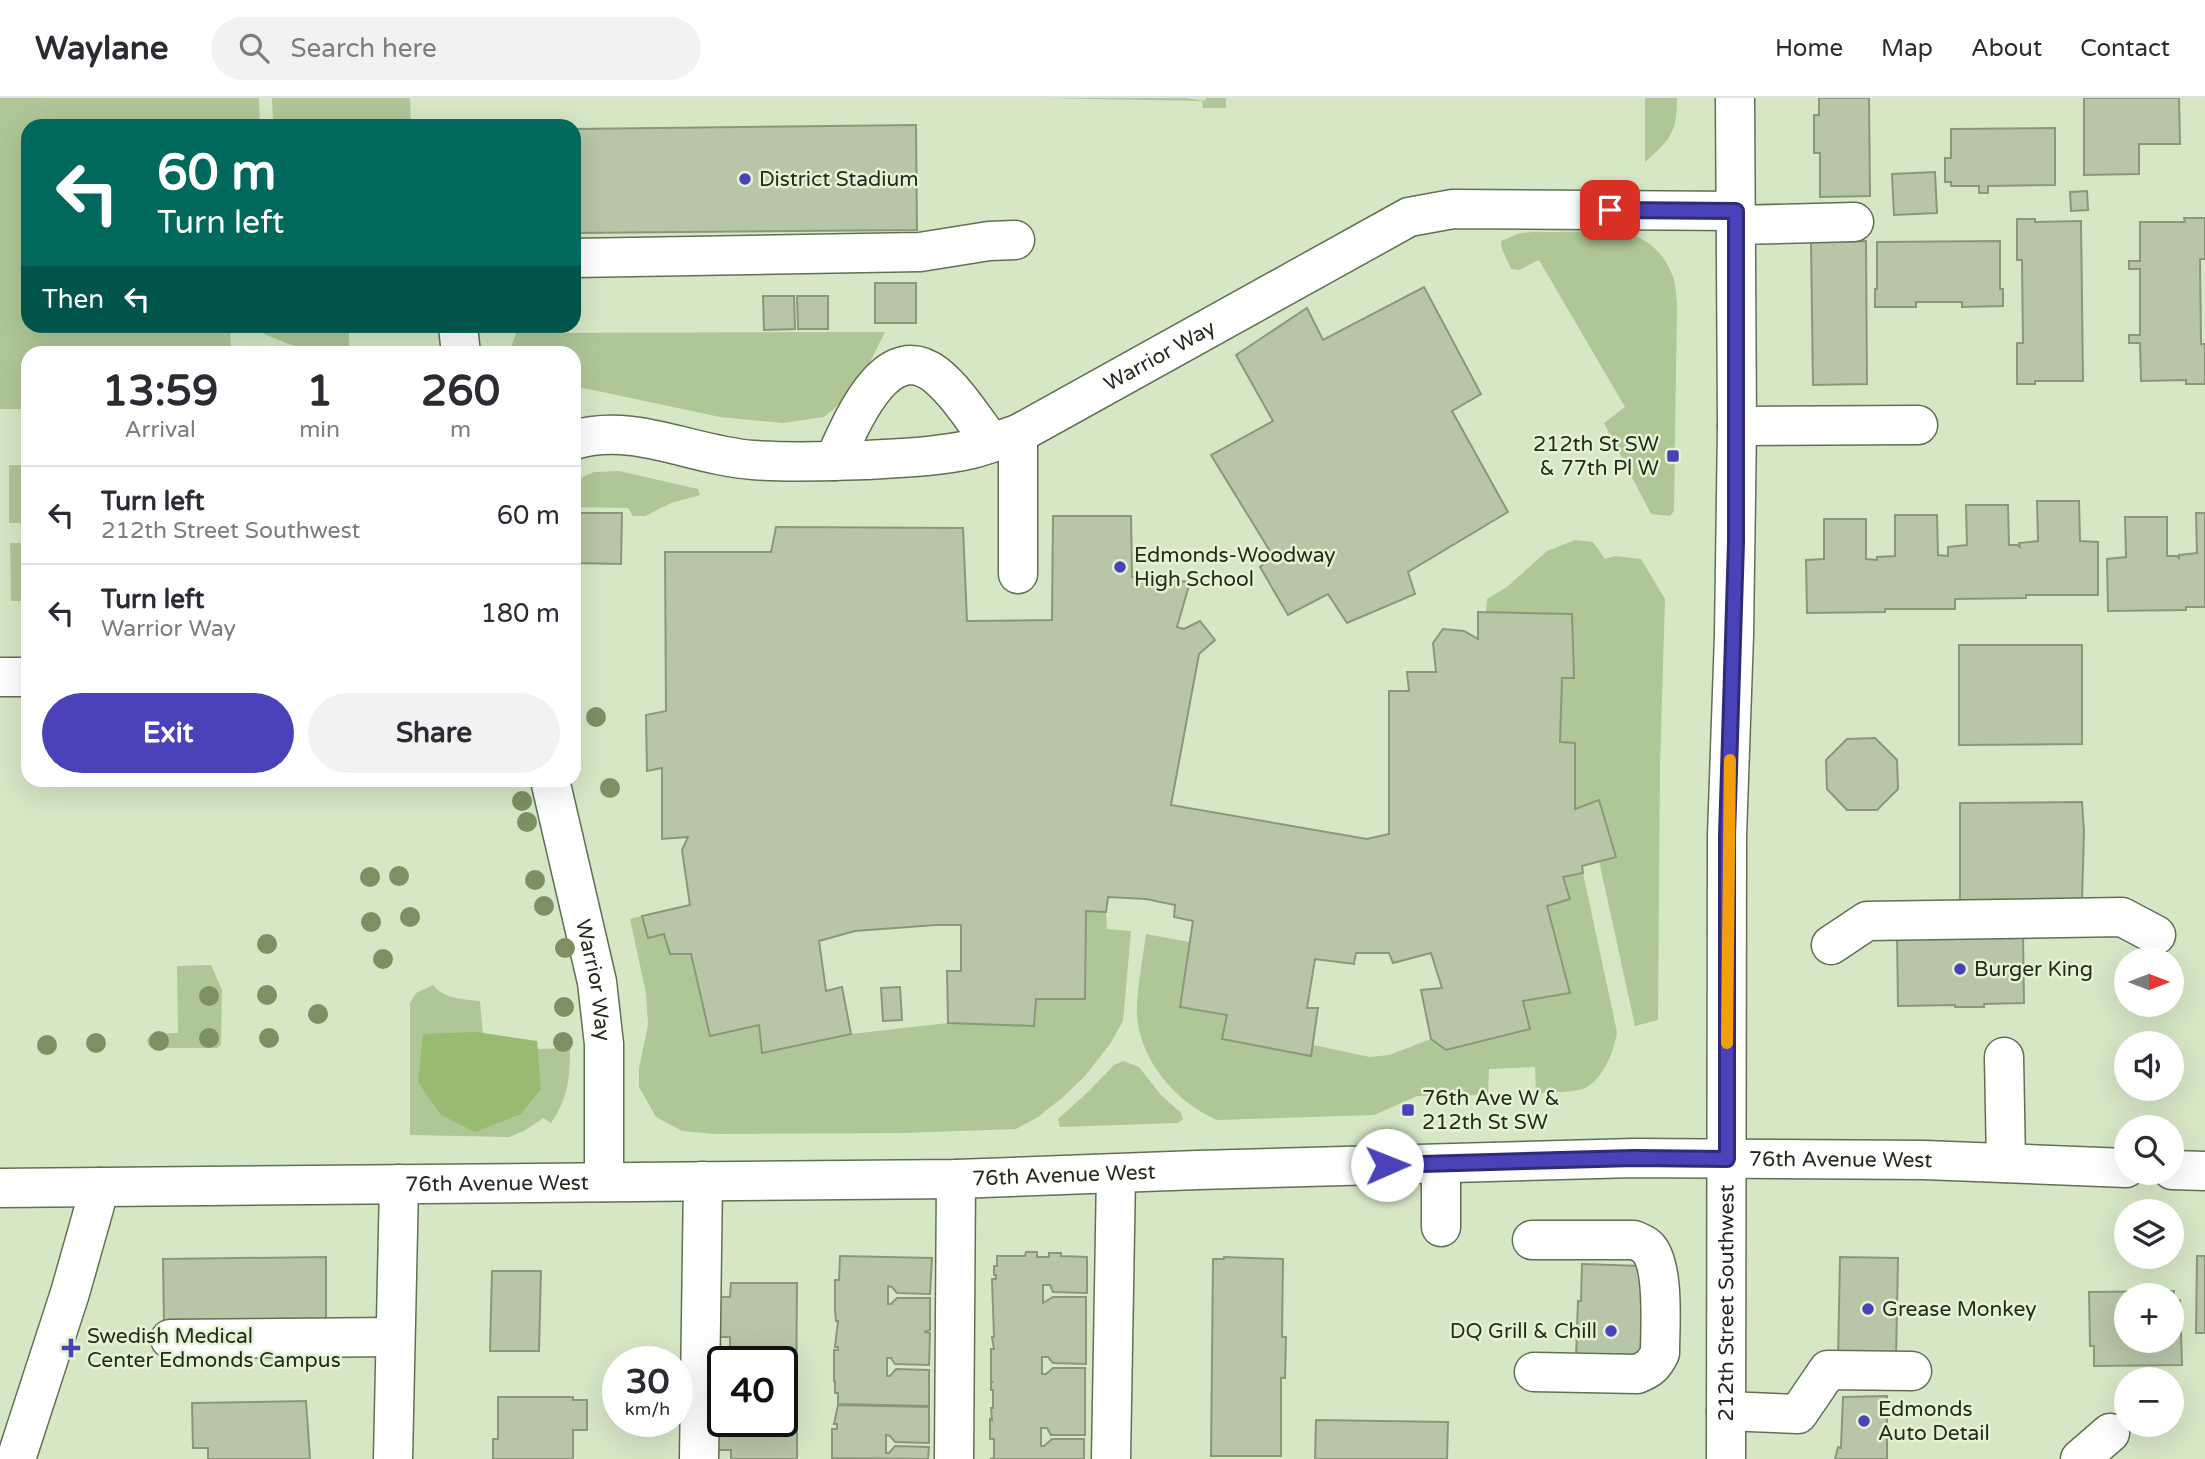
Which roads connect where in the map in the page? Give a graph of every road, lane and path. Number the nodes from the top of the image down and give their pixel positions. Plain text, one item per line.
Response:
1 (1735, 98) edge
2 (1736, 218) junction
3 (1854, 222) dead end
4 (1015, 240) dead end
5 (581, 258) edge
6 (1918, 425) dead end
7 (1737, 426) junction
8 (581, 438) edge
9 (1004, 438) junction
10 (834, 461) junction
11 (1018, 574) dead end
12 (0, 677) edge
13 (21, 677) edge
14 (552, 787) edge
15 (2155, 934) dead end
16 (1831, 945) dead end
17 (2004, 1057) dead end
18 (1727, 1159) junction
19 (2006, 1163) junction
20 (1441, 1164) junction
21 (2114, 1168) edge
22 (2184, 1170) edge
23 (2205, 1171) edge
24 (1116, 1174) junction
25 (956, 1179) junction
26 (703, 1181) junction
27 (604, 1182) junction
28 (399, 1184) junction
29 (100, 1187) junction
30 (0, 1188) edge
31 (1441, 1227) dead end
32 (1532, 1240) dead end
33 (396, 1337) junction
34 (170, 1339) dead end
35 (1912, 1371) dead end
36 (1534, 1372) dead end
37 (1726, 1411) junction
38 (2110, 1433) dead end
39 (16, 1459) edge
40 (393, 1459) edge
41 (699, 1459) edge
42 (954, 1459) edge
43 (1111, 1459) edge
44 (1726, 1459) edge
45 (2080, 1459) edge

1 - 2 street, 212th Street Southwest
2 - 3 street, Warrior Way
2 - 7 street, 212th Street Southwest
2 - 9 street, Warrior Way
4 - 5 street
6 - 7 street
7 - 18 street, 212th Street Southwest
8 - 10 street, Warrior Way
9 - 10 street, Warrior Way
9 - 10 street
9 - 11 street
12 - 13 street
14 - 27 street, Warrior Way
15 - 16 street
17 - 19 street
18 - 19 street, 76th Avenue West
18 - 20 street, 76th Avenue West
18 - 37 street, 212th Street Southwest
19 - 21 street, 76th Avenue West
20 - 24 street, 76th Avenue West
20 - 31 street
22 - 23 street
24 - 25 street, 76th Avenue West
24 - 43 street
25 - 26 street, 76th Avenue West
25 - 42 street
26 - 27 street, 76th Avenue West
26 - 41 street
27 - 28 street, 76th Avenue West
28 - 29 street, 76th Avenue West
28 - 33 street
29 - 30 street, 76th Avenue West
29 - 39 street
32 - 36 street
33 - 34 street
33 - 40 street
35 - 37 street
37 - 44 street, 212th Street Southwest
38 - 45 street

